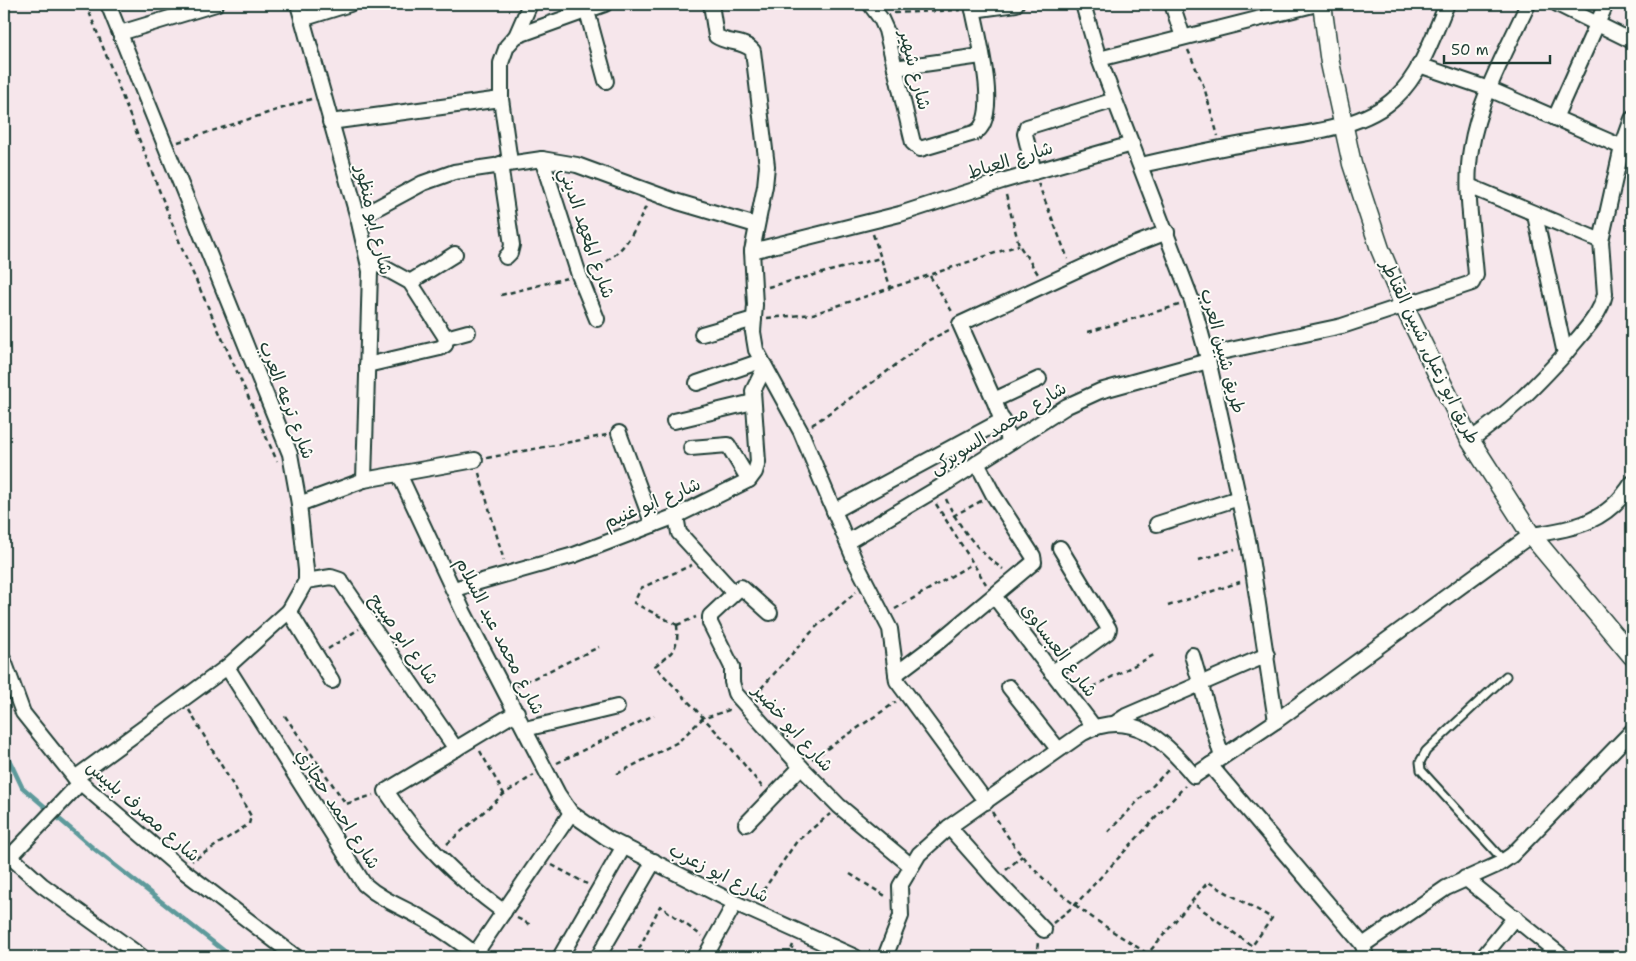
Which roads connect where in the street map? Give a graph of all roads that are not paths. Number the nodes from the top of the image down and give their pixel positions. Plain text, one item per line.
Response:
1 (108, 4) edge
2 (216, 4) edge
3 (298, 4) edge
4 (350, 4) edge
5 (530, 4) edge
6 (605, 4) edge
7 (711, 4) edge
8 (870, 4) edge
9 (1016, 4) edge
10 (1083, 4) edge
11 (1172, 4) edge
12 (1317, 4) edge
13 (1322, 4) edge
14 (1446, 4) edge
15 (1528, 4) edge
16 (1557, 4) edge
17 (1606, 4) edge
18 (972, 7) edge
19 (587, 11) junction
20 (302, 19) junction
21 (1599, 24) junction
22 (120, 33) junction
23 (516, 36) junction
24 (1182, 37) junction
25 (1632, 41) edge
26 (981, 56) junction
27 (1100, 59) junction
28 (1419, 65) junction
29 (895, 68) junction
30 (606, 81) dead end
31 (1489, 89) junction
32 (501, 100) junction
33 (1115, 100) junction
34 (1555, 118) junction
35 (1632, 119) edge
36 (330, 122) junction
37 (1343, 125) junction
38 (1132, 144) junction
39 (1622, 147) junction
40 (542, 159) junction
41 (505, 163) junction
42 (1140, 164) junction
43 (1034, 172) junction
44 (1469, 186) junction
45 (1535, 215) junction
46 (358, 218) junction
47 (756, 225) junction
48 (1167, 232) junction
49 (1601, 241) junction
50 (752, 251) junction
51 (454, 254) dead end
52 (506, 256) dead end
53 (368, 259) junction
54 (410, 282) junction
55 (1404, 306) junction
56 (597, 319) dead end
57 (754, 320) junction
58 (468, 332) dead end
59 (702, 334) dead end
60 (446, 338) junction
61 (1564, 354) junction
62 (1208, 358) junction
63 (763, 364) junction
64 (367, 365) junction
65 (1039, 379) dead end
66 (697, 383) dead end
67 (994, 400) junction
68 (753, 402) junction
69 (1003, 420) junction
70 (674, 421) dead end
71 (619, 433) road end
72 (1470, 440) junction
73 (1010, 442) junction
74 (691, 448) dead end
75 (475, 460) road end
76 (977, 463) junction
77 (399, 474) junction
78 (364, 480) junction
79 (749, 480) junction
80 (1632, 483) edge
81 (1239, 498) junction
82 (299, 504) junction
83 (834, 511) junction
84 (676, 516) junction
85 (1157, 524) dead end
86 (653, 525) junction
87 (1531, 534) junction
88 (847, 542) junction
89 (1060, 548) dead end
90 (306, 582) junction
91 (454, 589) junction
92 (737, 590) junction
93 (994, 596) junction
94 (289, 611) junction
95 (770, 614) dead end
96 (1192, 655) dead end
97 (1267, 655) junction
98 (1632, 656) edge
99 (4, 661) edge
100 (227, 667) junction
101 (1052, 673) junction
102 (896, 674) junction
103 (1506, 676) dead end
104 (332, 681) dead end
105 (1201, 682) junction
106 (1009, 687) dead end
107 (617, 707) dead end
108 (517, 712) junction
109 (1276, 721) junction
110 (1114, 724) junction
111 (1094, 727) junction
112 (525, 729) junction
113 (1632, 731) edge
114 (456, 749) junction
115 (1058, 749) junction
116 (1222, 757) junction
117 (1210, 765) junction
118 (801, 767) junction
119 (78, 781) junction
120 (986, 802) junction
121 (571, 813) junction
122 (746, 824) dead end
123 (949, 827) junction
124 (624, 846) junction
125 (7, 854) edge
126 (654, 861) junction
127 (1504, 861) junction
128 (910, 865) junction
129 (1465, 878) junction
130 (735, 903) junction
131 (504, 912) junction
132 (1515, 917) junction
133 (1044, 930) road end
134 (1364, 951) edge
135 (474, 956) edge
136 (142, 957) edge
137 (296, 957) edge
138 (560, 957) edge
139 (598, 957) edge
140 (705, 957) edge
141 (855, 957) edge
142 (884, 957) edge
143 (1483, 957) edge
144 (1562, 957) edge

1 - 22 street, شارع ترعه العرب
2 - 22 street
3 - 20 street, شارع ابو منظور
4 - 20 street
5 - 23 street
6 - 19 street
7 - 47 street
8 - 29 street, شارع شهير
9 - 18 street
10 - 27 street, طريق شبين العرب
11 - 24 street
12 - 24 street
13 - 37 street, طريق ابو زعبل, شبين القناطر
14 - 28 street
15 - 31 street
16 - 21 street
17 - 21 street
18 - 26 street
19 - 23 street
19 - 30 street
20 - 36 street, شارع ابو منظور
21 - 25 street
21 - 34 street
22 - 82 street, شارع ترعه العرب
23 - 32 street
24 - 27 street
26 - 29 street
26 - 29 street, شارع شهير
27 - 33 street, طريق شبين العرب
28 - 31 street
28 - 37 street
31 - 34 street
31 - 44 street
32 - 36 street
32 - 41 street
33 - 38 street, طريق شبين العرب
33 - 43 street
34 - 39 street
35 - 39 street
36 - 46 street, شارع ابو منظور
37 - 42 street
37 - 55 street, طريق ابو زعبل, شبين القناطر
38 - 42 street, طريق شبين العرب
38 - 43 street, شارع العياط
39 - 49 street
40 - 41 street
40 - 47 street
40 - 56 street, شارع المعهد الديني
41 - 46 street
41 - 52 street
42 - 48 street, طريق شبين العرب
43 - 50 street, شارع العياط
44 - 45 street
44 - 55 street, شارع محمد السوبركى
45 - 49 street
45 - 61 street
46 - 53 street, شارع ابو منظور
47 - 50 street
48 - 62 street, طريق شبين العرب
48 - 67 street
49 - 61 street
50 - 57 street
51 - 54 street
53 - 54 street
53 - 64 street, شارع ابو منظور
54 - 60 street
55 - 62 street, شارع محمد السوبركى
55 - 72 street, طريق ابو زعبل, شبين القناطر
57 - 59 street
57 - 63 street
58 - 60 street
60 - 64 street
61 - 72 street
62 - 73 street, شارع محمد السوبركى
62 - 81 street, طريق شبين العرب
63 - 66 street
63 - 68 street
63 - 83 street
64 - 78 street, شارع ابو منظور
65 - 67 street
67 - 69 street
68 - 70 street
68 - 79 street
69 - 73 street
69 - 83 street
71 - 86 street
72 - 87 street, طريق ابو زعبل, شبين القناطر
73 - 76 street, شارع محمد السوبركى
74 - 79 street
75 - 77 street
76 - 88 street, شارع محمد السوبركى
76 - 93 street
77 - 78 street
77 - 91 street, شارع محمد عبد السلام
78 - 82 street
79 - 84 street, شارع ابو غنيم
80 - 87 street
81 - 85 street
81 - 97 street, طريق شبين العرب
82 - 90 street, شارع ترعه العرب
83 - 88 street
84 - 86 street, شارع ابو غنيم
84 - 92 street
86 - 91 street, شارع ابو غنيم
87 - 98 street, طريق ابو زعبل, شبين القناطر
87 - 109 street
88 - 102 street
89 - 101 street
90 - 94 street
90 - 114 street, شارع ابو صبيح
91 - 108 street, شارع محمد عبد السلام
92 - 95 street
92 - 118 street, شارع ابو خضير
93 - 101 street, شارع العبساوى
93 - 102 street
94 - 100 street
94 - 104 street
96 - 105 street
97 - 105 street
97 - 109 street, طريق شبين العرب
99 - 119 street, شارع مصرف بلبيس
100 - 119 street
100 - 135 street, شارع احمد حجازي
101 - 111 street, شارع العبساوى
102 - 120 street
103 - 127 lane
105 - 110 street
105 - 116 street
106 - 115 street
107 - 112 street
108 - 112 street, شارع محمد عبد السلام
108 - 114 street
109 - 116 street
110 - 111 street
110 - 117 street
111 - 115 street
112 - 121 street, شارع محمد عبد السلام
113 - 127 street
114 - 131 street
115 - 120 street
116 - 117 street
117 - 134 street
118 - 122 street
118 - 128 street, شارع ابو خضير
119 - 125 street
119 - 137 street, شارع مصرف بلبيس
120 - 123 street
121 - 124 street, شارع ابو زعرب
121 - 131 street
123 - 128 street
123 - 133 street
124 - 126 street, شارع ابو زعرب
124 - 138 street
125 - 136 street
126 - 130 street, شارع ابو زعرب
126 - 139 street
127 - 129 street
128 - 142 street
129 - 132 street
129 - 134 street
130 - 140 street
130 - 141 street, شارع ابو زعرب
131 - 135 street
132 - 143 street
132 - 144 street

